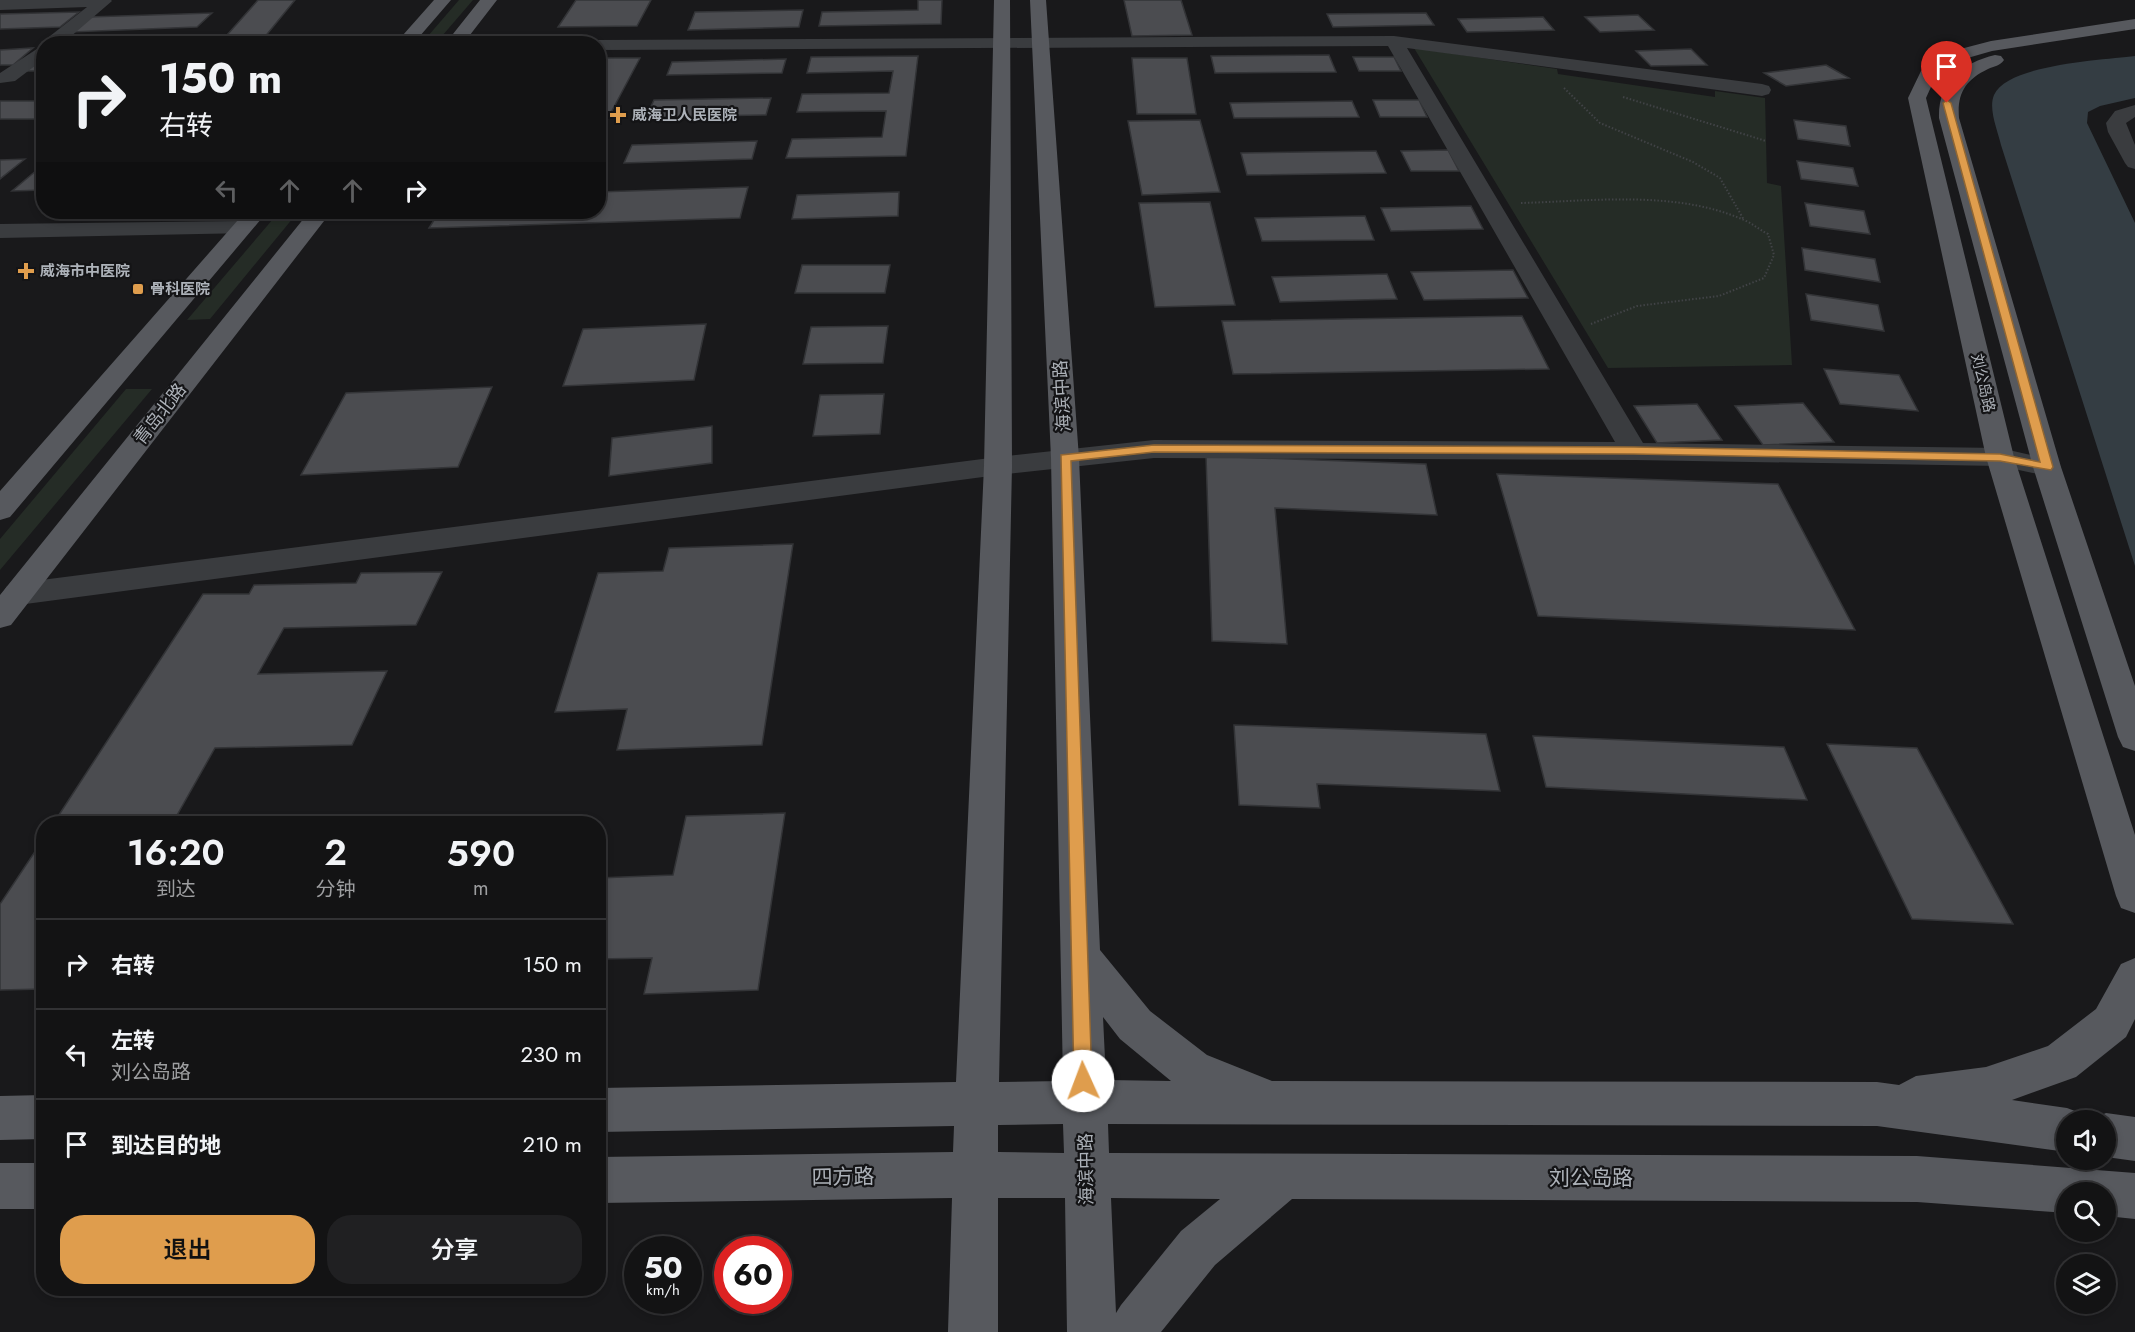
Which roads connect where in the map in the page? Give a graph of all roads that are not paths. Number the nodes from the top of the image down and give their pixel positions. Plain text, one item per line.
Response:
1 (443, 0) edge
2 (489, 0) edge
3 (1002, 0) edge
4 (1038, 0) edge
5 (0, 5) edge
6 (2135, 24) edge
7 (2135, 35) edge
8 (61, 36) edge
9 (410, 36) edge
10 (460, 36) edge
11 (1394, 41) junction
12 (1002, 42) junction
13 (1041, 42) junction
14 (606, 45) edge
15 (36, 56) edge
16 (0, 78) edge
17 (1762, 90) dead end
18 (2135, 111) edge
19 (2135, 163) edge
20 (314, 219) edge
21 (248, 220) edge
22 (0, 231) edge
23 (1634, 451) junction
24 (2000, 457) junction
25 (1065, 458) junction
26 (998, 466) junction
27 (2047, 467) junction
28 (0, 510) edge
29 (18, 594) junction
30 (0, 617) edge
31 (2135, 737) edge
32 (2135, 896) edge
33 (1079, 954) junction
34 (2135, 977) edge
35 (1083, 1102) junction
36 (1275, 1103) junction
37 (978, 1104) junction
38 (1877, 1104) junction
39 (606, 1110) edge
40 (36, 1117) edge
41 (0, 1118) edge
42 (2056, 1128) edge
43 (2116, 1136) edge
44 (2135, 1139) edge
45 (975, 1175) junction
46 (1087, 1177) junction
47 (1283, 1177) junction
48 (606, 1180) edge
49 (0, 1186) edge
50 (36, 1186) edge
51 (2056, 1189) edge
52 (2116, 1194) edge
53 (2135, 1196) edge
54 (973, 1332) edge
55 (1092, 1332) edge
56 (1133, 1332) edge

1 - 9 main road
2 - 10 main road
3 - 12 main road
4 - 13 main road, 海滨中路
5 - 8 street
6 - 24 main road, 刘公岛路
7 - 27 main road
11 - 13 street
11 - 17 street
11 - 23 street
12 - 13 street
12 - 14 street
12 - 26 main road
13 - 25 main road, 海滨中路
15 - 16 street
18 - 19 street
20 - 29 main road, 青岛北路
21 - 22 street
21 - 28 main road
23 - 24 street
23 - 25 street
24 - 27 street
24 - 32 main road, 刘公岛路
25 - 26 street
25 - 33 main road, 海滨中路
26 - 29 street
26 - 37 main road
27 - 31 main road
29 - 30 main road, 青岛北路
33 - 35 main road, 海滨中路
33 - 36 main road
34 - 38 main road
35 - 36 main road
35 - 37 main road
35 - 46 main road, 海滨中路
36 - 38 main road
37 - 39 main road
37 - 45 main road
38 - 42 main road
40 - 41 main road
43 - 44 main road
45 - 46 main road, 四方路
45 - 48 main road, 四方路
45 - 54 main road
46 - 47 main road, 刘公岛路
46 - 55 main road, 海滨中路
47 - 51 main road, 刘公岛路
47 - 56 main road
49 - 50 main road
52 - 53 main road

